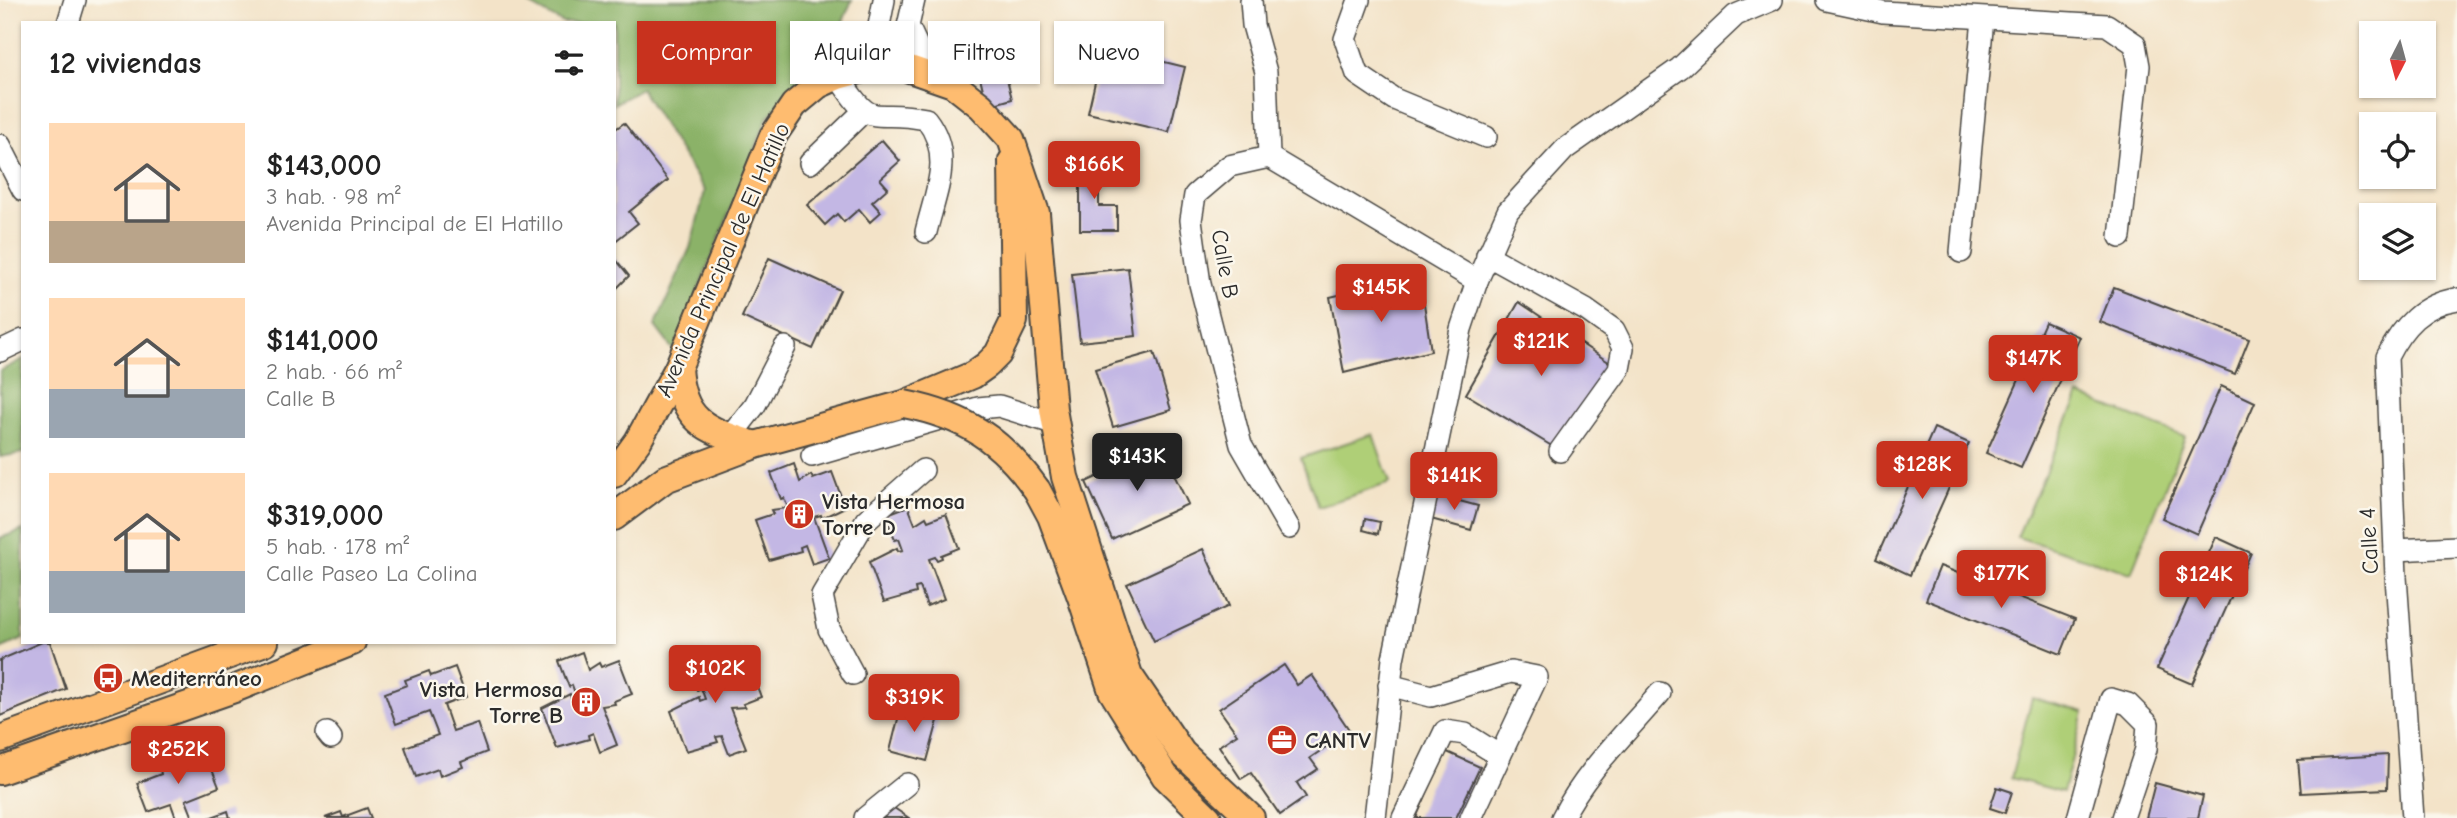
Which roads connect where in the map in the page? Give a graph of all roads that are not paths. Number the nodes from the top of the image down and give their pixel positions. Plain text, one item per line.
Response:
1 (75, 0) edge
2 (884, 0) edge
3 (914, 0) edge
4 (1251, 0) edge
5 (1359, 0) edge
6 (1772, 0) edge
7 (1828, 0) edge
8 (1996, 13) edge
9 (69, 21) edge
10 (881, 21) edge
11 (909, 21) edge
12 (914, 39) edge
13 (928, 69) edge
14 (820, 84) edge
15 (844, 84) edge
16 (953, 84) edge
17 (863, 112) junction
18 (1486, 136) dead end
19 (1011, 139) junction
20 (0, 145) edge
21 (1269, 157) junction
22 (810, 163) dead end
23 (21, 186) edge
24 (926, 232) dead end
25 (2120, 237) dead end
26 (1961, 252) dead end
27 (1487, 255) junction
28 (1477, 281) junction
29 (2457, 299) edge
30 (21, 341) edge
31 (785, 347) dead end
32 (0, 351) edge
33 (678, 368) junction
34 (904, 404) junction
35 (1056, 424) junction
36 (730, 437) junction
37 (755, 445) junction
38 (1560, 451) dead end
39 (812, 456) dead end
40 (923, 470) dead end
41 (616, 471) edge
42 (616, 516) edge
43 (1289, 527) dead end
44 (2457, 547) edge
45 (2395, 550) junction
46 (260, 644) edge
47 (347, 644) edge
48 (853, 674) dead end
49 (1389, 685) junction
50 (1660, 694) dead end
51 (0, 739) edge
52 (1500, 756) junction
53 (0, 771) edge
54 (907, 784) dead end
55 (865, 818) edge
56 (1208, 818) edge
57 (1251, 818) edge
58 (1375, 818) edge
59 (1403, 818) edge
60 (1471, 818) edge
61 (1562, 818) edge
62 (2078, 818) edge
63 (2123, 818) edge
64 (2413, 818) edge

1 - 9 street
2 - 10 street
3 - 11 street
4 - 21 street
5 - 18 street
6 - 27 street
7 - 8 street
8 - 25 street
8 - 26 street
12 - 13 street
14 - 33 main road, Avenida Principal de El Hatillo
15 - 17 street
16 - 19 main road, Avenida Principal de El Hatillo
17 - 22 street
17 - 24 street
19 - 34 main road
19 - 35 main road, Avenida Principal de El Hatillo
20 - 23 street
21 - 28 street
21 - 43 street, Calle B
27 - 28 street
27 - 38 street
28 - 49 street
29 - 45 street, Calle 4
30 - 32 street
31 - 36 street
33 - 36 main road
33 - 41 main road, Avenida Principal de El Hatillo
34 - 37 main road
34 - 56 main road, bridge
35 - 39 street
35 - 57 main road, Avenida Principal de El Hatillo
36 - 37 main road
37 - 42 main road
40 - 48 street
44 - 45 street
45 - 64 street, Calle 4
46 - 51 main road
47 - 53 main road
49 - 52 street
49 - 58 street
50 - 61 street
52 - 59 street
52 - 60 street
54 - 55 street
62 - 63 street

